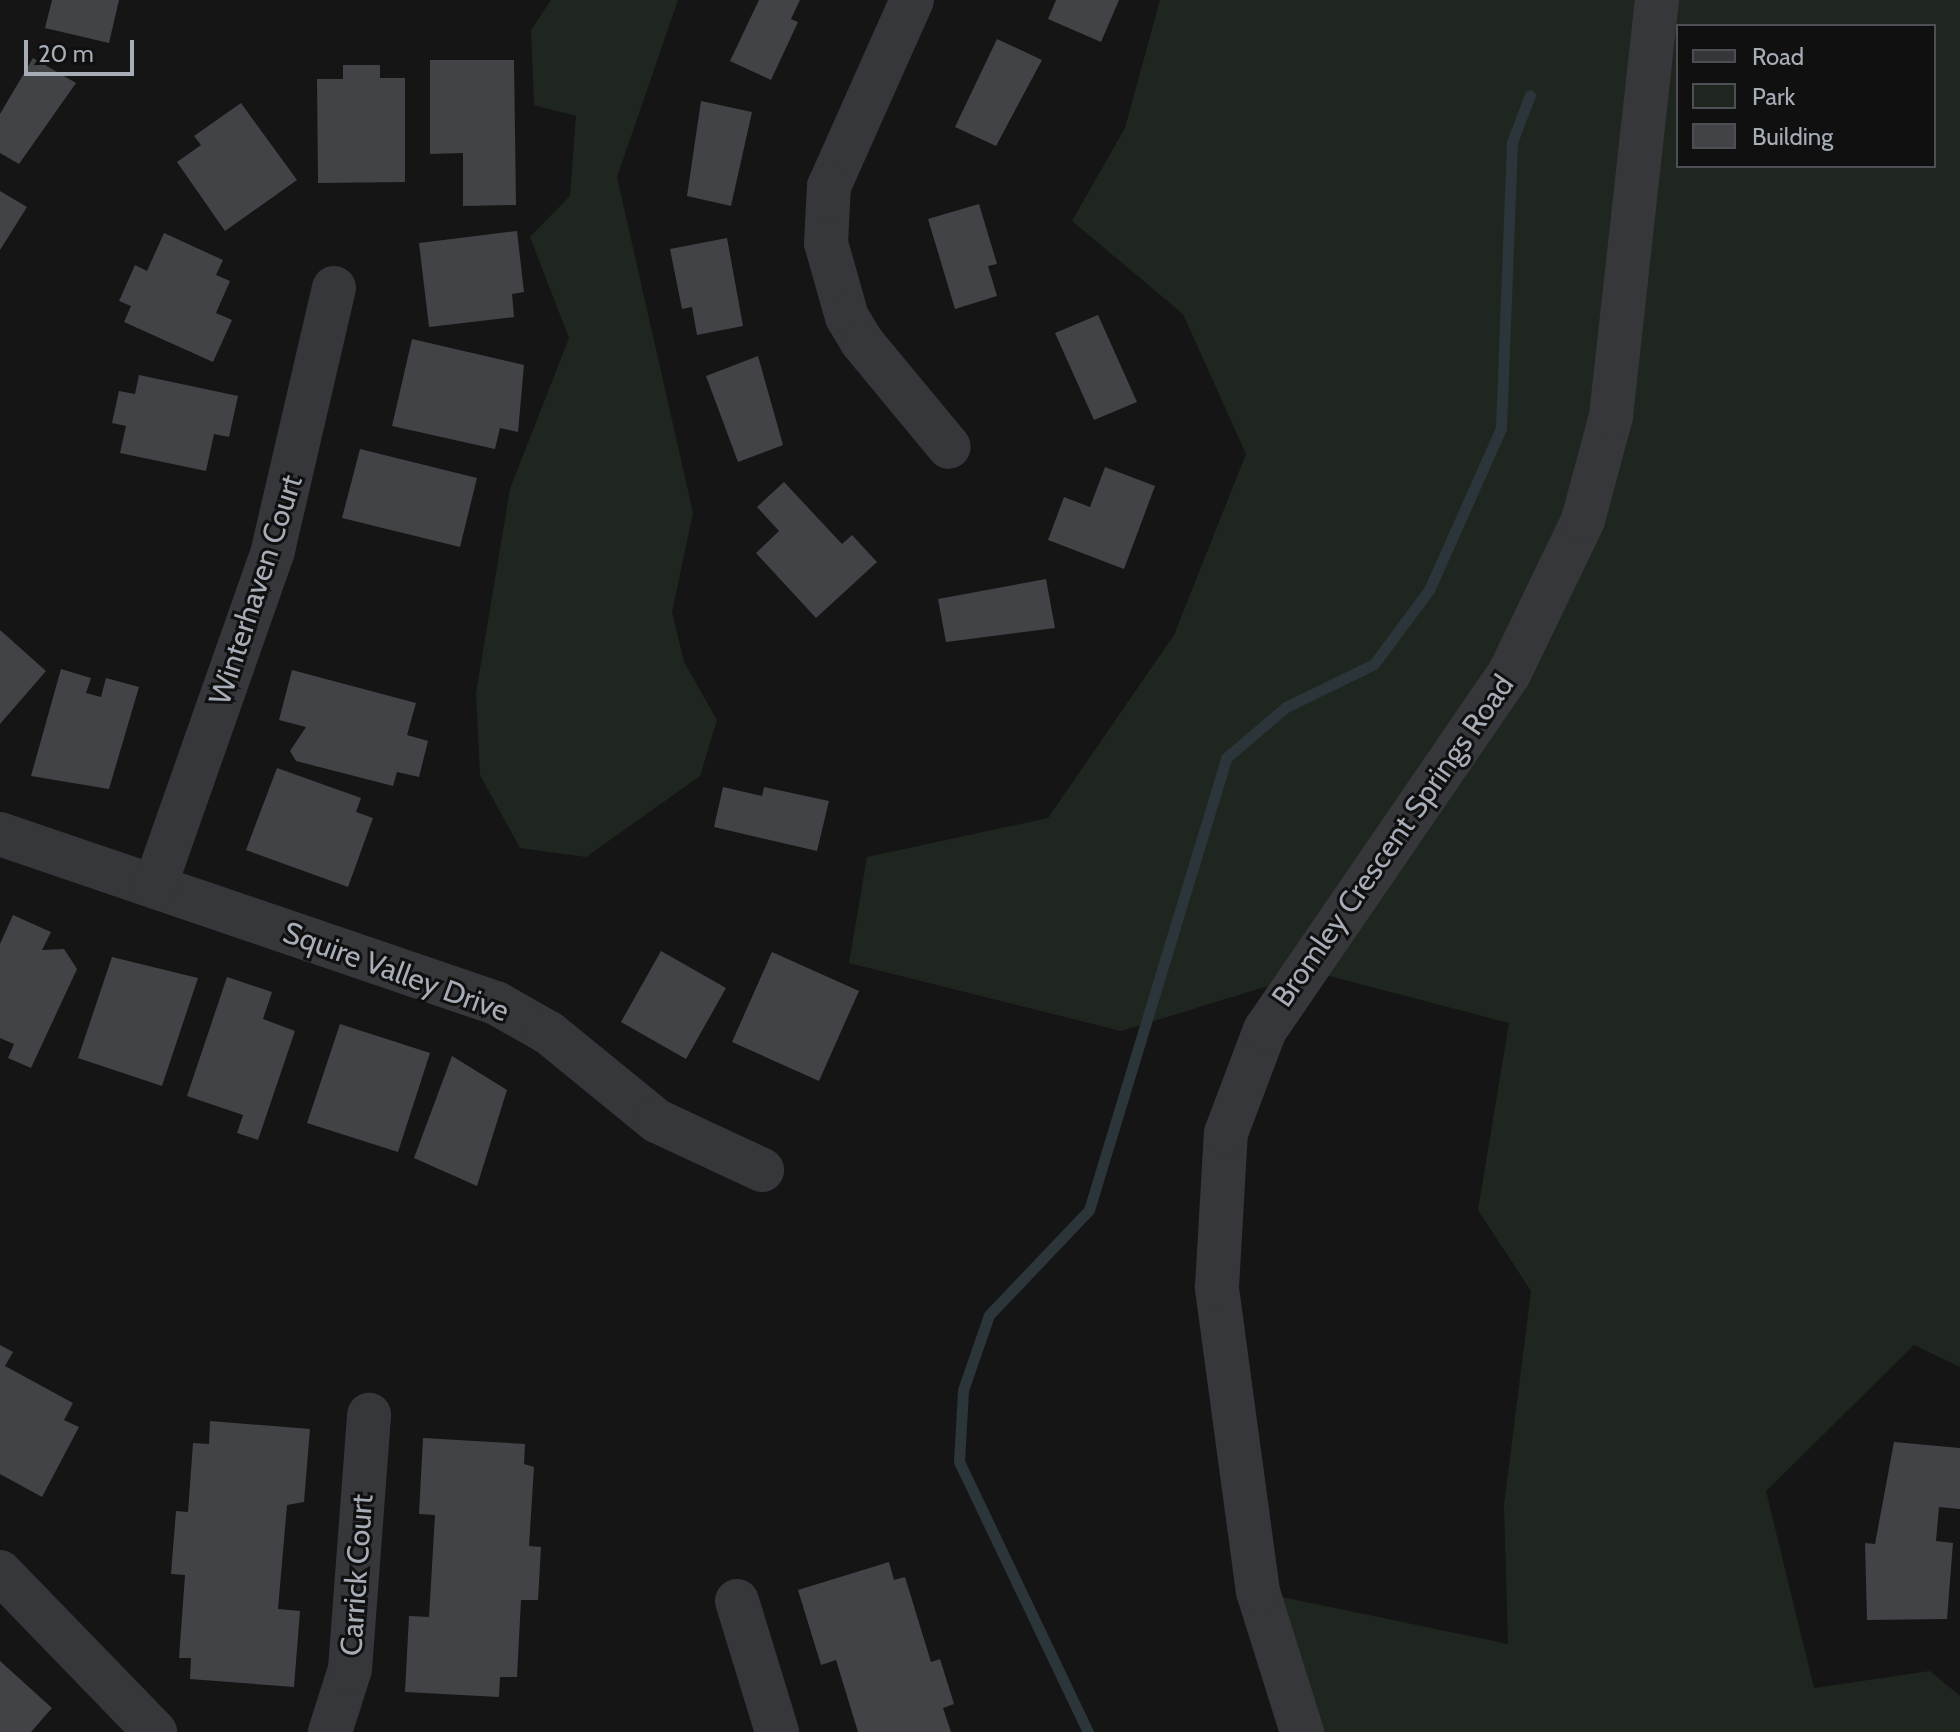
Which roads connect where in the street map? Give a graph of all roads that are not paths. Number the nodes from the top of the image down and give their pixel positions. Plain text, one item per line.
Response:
1 (912, 0) edge
2 (1657, 0) edge
3 (334, 288) dead end
4 (949, 447) dead end
5 (0, 834) edge
6 (155, 886) junction
7 (762, 1170) dead end
8 (369, 1415) dead end
9 (0, 1572) edge
10 (737, 1601) dead end
11 (155, 1732) edge
12 (330, 1732) edge
13 (777, 1732) edge
14 (1302, 1732) edge

1 - 4 street
2 - 14 street, Bromley Crescent Springs Road
3 - 6 street, Winterhaven Court
5 - 6 street, Squire Valley Drive
6 - 7 street, Squire Valley Drive
8 - 12 street, Carrick Court
9 - 11 street
10 - 13 street

